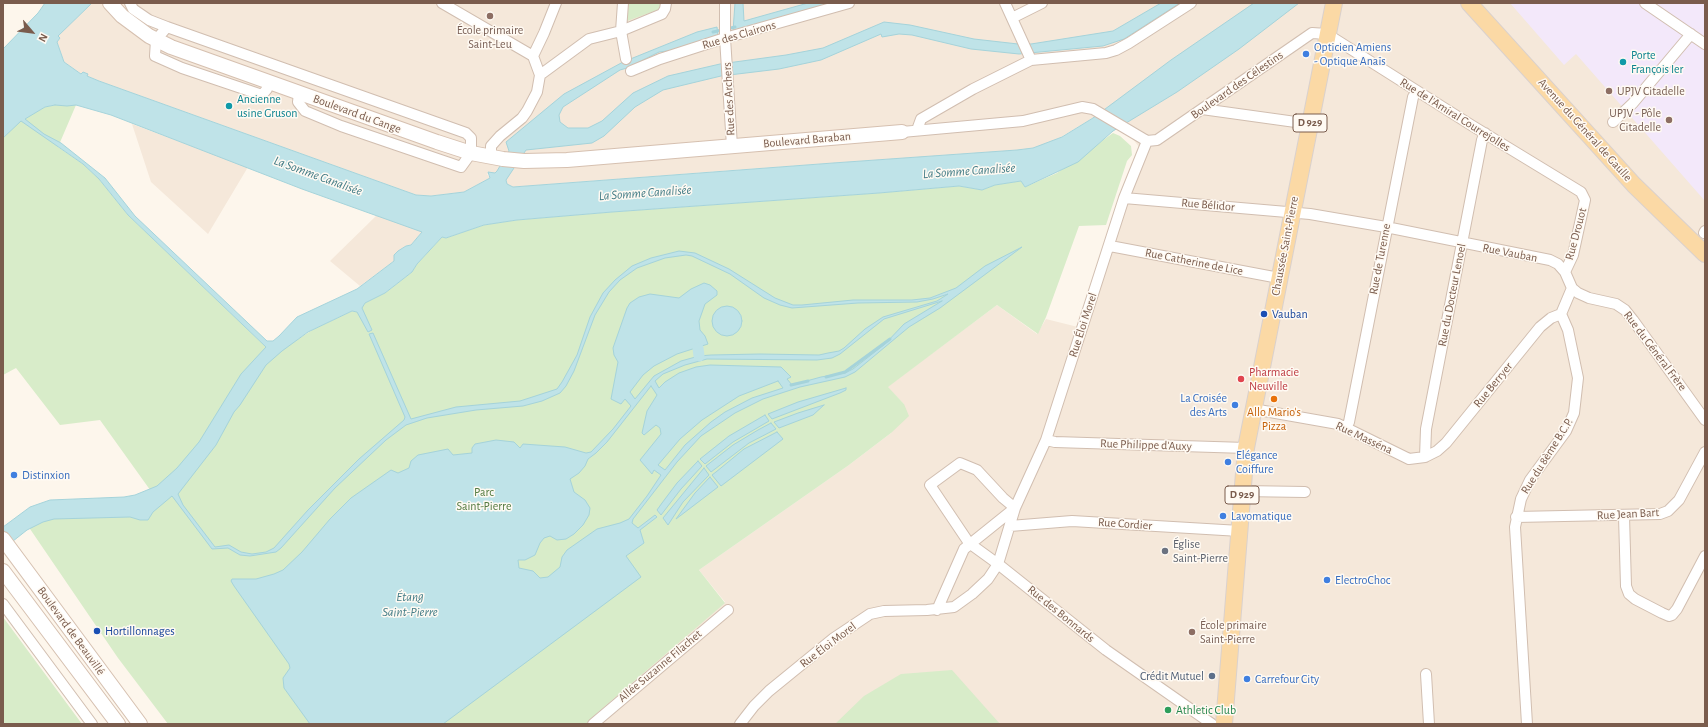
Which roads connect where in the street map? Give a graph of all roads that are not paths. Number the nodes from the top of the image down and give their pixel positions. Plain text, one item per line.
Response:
1 (110, 3) edge
2 (130, 3) edge
3 (442, 3) edge
4 (556, 3) edge
5 (623, 3) edge
6 (666, 3) edge
7 (725, 3) edge
8 (849, 3) edge
9 (1005, 3) edge
10 (1042, 3) edge
11 (1191, 3) edge
12 (1334, 3) edge
13 (1469, 3) edge
14 (1645, 3) edge
15 (1012, 18) junction
16 (167, 27) junction
17 (621, 31) junction
18 (1327, 34) junction
19 (1691, 34) junction
20 (156, 40) junction
21 (726, 41) junction
22 (1705, 44) edge
23 (533, 56) junction
24 (626, 59) dead end
25 (1031, 60) junction
26 (631, 70) dead end
27 (540, 75) junction
28 (1417, 91) junction
29 (1202, 109) junction
30 (1613, 122) dead end
31 (1310, 124) junction
32 (917, 130) junction
33 (902, 132) joint
34 (1485, 133) junction
35 (1147, 141) junction
36 (732, 146) junction
37 (471, 153) junction
38 (497, 157) junction
39 (518, 161) joint
40 (1584, 195) joint
41 (1124, 198) junction
42 (1292, 212) junction
43 (1386, 227) junction
44 (1462, 243) junction
45 (1110, 246) junction
46 (1705, 254) edge
47 (1565, 272) junction
48 (1279, 278) junction
49 (1572, 288) junction
50 (1561, 314) junction
51 (1253, 410) junction
52 (1705, 420) edge
53 (1346, 428) junction
54 (1046, 440) junction
55 (1246, 448) junction
56 (1705, 452) edge
57 (1425, 457) junction
58 (1242, 491) junction
59 (1305, 492) dead end
60 (1015, 508) junction
61 (1624, 516) junction
62 (1516, 517) junction
63 (1010, 526) junction
64 (1240, 531) junction
65 (3, 539) edge
66 (969, 543) junction
67 (1705, 556) edge
68 (998, 564) junction
69 (3, 571) edge
70 (3, 604) edge
71 (728, 610) dead end
72 (938, 610) junction
73 (1426, 674) dead end
74 (92, 724) edge
75 (118, 724) edge
76 (140, 724) edge
77 (593, 724) edge
78 (740, 724) edge
79 (1212, 724) edge
80 (1224, 724) edge
81 (1429, 724) edge
82 (1527, 724) edge

1 - 20 street, Boulevard du Cange
2 - 16 street
3 - 23 street
4 - 23 street
5 - 17 street
6 - 17 street
7 - 21 street, Rue des Archers
8 - 21 street, Rue des Clairons
9 - 15 street
10 - 15 street
11 - 25 street
12 - 18 main road, Chaussée Saint-Pierre / D 929
13 - 46 main road, Avenue du Général de Gaulle
14 - 19 street
15 - 25 street
16 - 20 street
16 - 37 street
17 - 24 street
17 - 27 street
18 - 28 street, Rue de l'Amiral Courrejolles
18 - 29 street, Boulevard des Célestins
18 - 31 main road, Chaussée Saint-Pierre / D 929
19 - 22 street
19 - 30 street
20 - 37 street, Boulevard du Cange
21 - 26 street, Rue des Clairons
21 - 36 street, Rue des Archers
23 - 27 street
25 - 32 street
27 - 38 street
28 - 34 street, Rue de l'Amiral Courrejolles
28 - 43 street, Rue de Turenne
29 - 31 street
29 - 35 street, Boulevard des Célestins
31 - 42 main road, Chaussée Saint-Pierre / D 929
32 - 33 street, Boulevard Baraban
32 - 35 street, Boulevard Baraban
33 - 36 street, Boulevard Baraban
34 - 40 street, Rue de l'Amiral Courrejolles
34 - 44 street, Rue du Docteur Lenoel
35 - 41 street, Rue Éloi Morel
36 - 39 street, Boulevard Baraban
37 - 38 street, Boulevard du Cange
38 - 39 street, Boulevard du Cange
40 - 47 street, Rue Drouot
41 - 42 street, Rue Bélidor
41 - 45 street, Rue Éloi Morel
42 - 43 street, Rue Vauban
42 - 48 main road, Chaussée Saint-Pierre / D 929
43 - 44 street, Rue Vauban
43 - 53 street, Rue de Turenne
44 - 47 street, Rue Vauban
44 - 57 street, Rue du Docteur Lenoel
45 - 48 street, Rue Catherine de Lice
45 - 54 street, Rue Éloi Morel
47 - 49 street, Rue Vauban
48 - 51 main road, Chaussée Saint-Pierre / D 929
49 - 50 street
49 - 52 street, Rue du Général Frère
50 - 57 street, Rue Berryer
50 - 62 street, Rue du 8ème B.C.P.
51 - 53 street, Rue Masséna
51 - 55 main road, Chaussée Saint-Pierre / D 929
53 - 57 street, Rue Masséna
54 - 55 street, Rue Philippe d'Auxy
54 - 60 street, Rue Éloi Morel
55 - 58 main road, Chaussée Saint-Pierre / D 929
56 - 61 street, Rue Jean Bart
58 - 59 street
58 - 64 main road, Chaussée Saint-Pierre / D 929
60 - 63 street, Rue Éloi Morel
60 - 66 street, Rue Éloi Morel
60 - 66 street, Rue des Bonnards
61 - 62 street, Rue Jean Bart
61 - 67 street
62 - 82 street, Rue du 8ème B.C.P.
63 - 64 street, Rue Cordier
63 - 68 street, Rue Éloi Morel
64 - 80 main road, Chaussée Saint-Pierre / D 929
65 - 76 street, Boulevard de Beauvillé
66 - 68 street, Rue des Bonnards
66 - 72 street, Rue Éloi Morel
68 - 72 street, Rue Éloi Morel
68 - 79 street, Rue des Bonnards
69 - 75 street, Boulevard de Beauvillé
70 - 74 street
71 - 77 street, Allée Suzanne Filachet
72 - 78 street, Rue Éloi Morel
73 - 81 street

